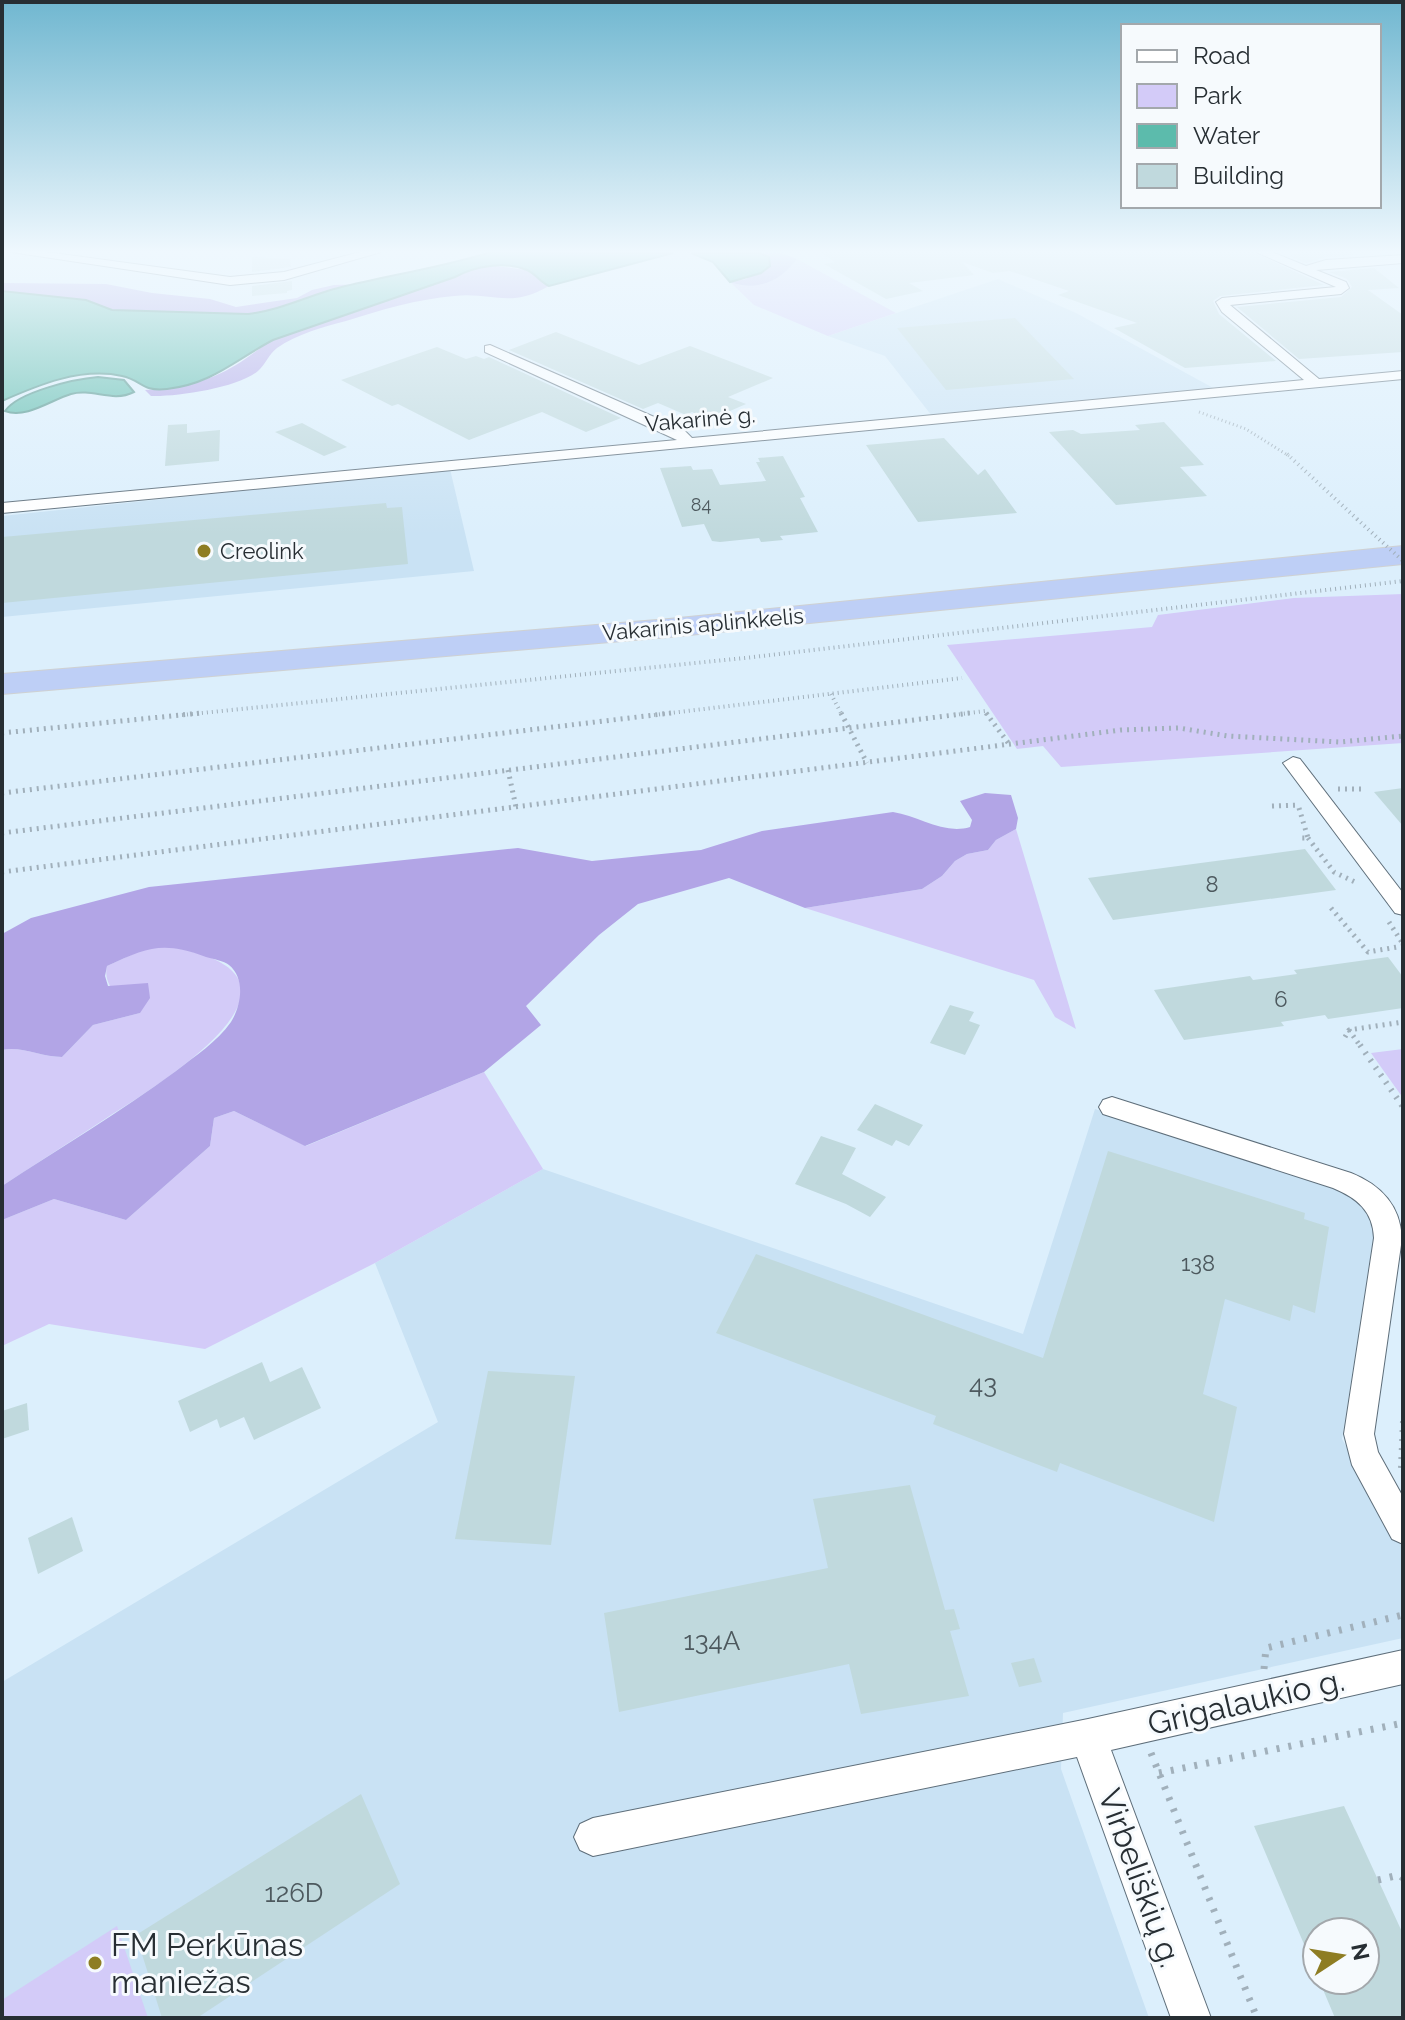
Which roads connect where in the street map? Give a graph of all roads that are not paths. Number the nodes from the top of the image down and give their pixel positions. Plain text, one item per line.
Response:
1 (1272, 346) edge
2 (490, 349) dead end
3 (1403, 375) edge
4 (1316, 383) junction
5 (687, 442) junction
6 (2, 508) edge
7 (1403, 534) edge
8 (1403, 555) edge
9 (2, 663) edge
10 (2, 684) edge
11 (1293, 763) dead end
12 (1403, 908) edge
13 (1112, 1107) dead end
14 (1403, 1528) edge
15 (1403, 1667) edge
16 (1088, 1737) junction
17 (593, 1837) dead end
18 (1191, 2018) edge

1 - 4 street
2 - 5 street
3 - 4 street, Vakarinė g.
4 - 5 street, Vakarinė g.
5 - 6 street, Vakarinė g.
7 - 9 highway, Vakarinis aplinkkelis
8 - 10 highway, Vakarinis aplinkkelis
11 - 12 street
13 - 14 street
15 - 16 street, Grigalaukio g.
16 - 17 street, Grigalaukio g.
16 - 18 street, Virbeliškių g.

